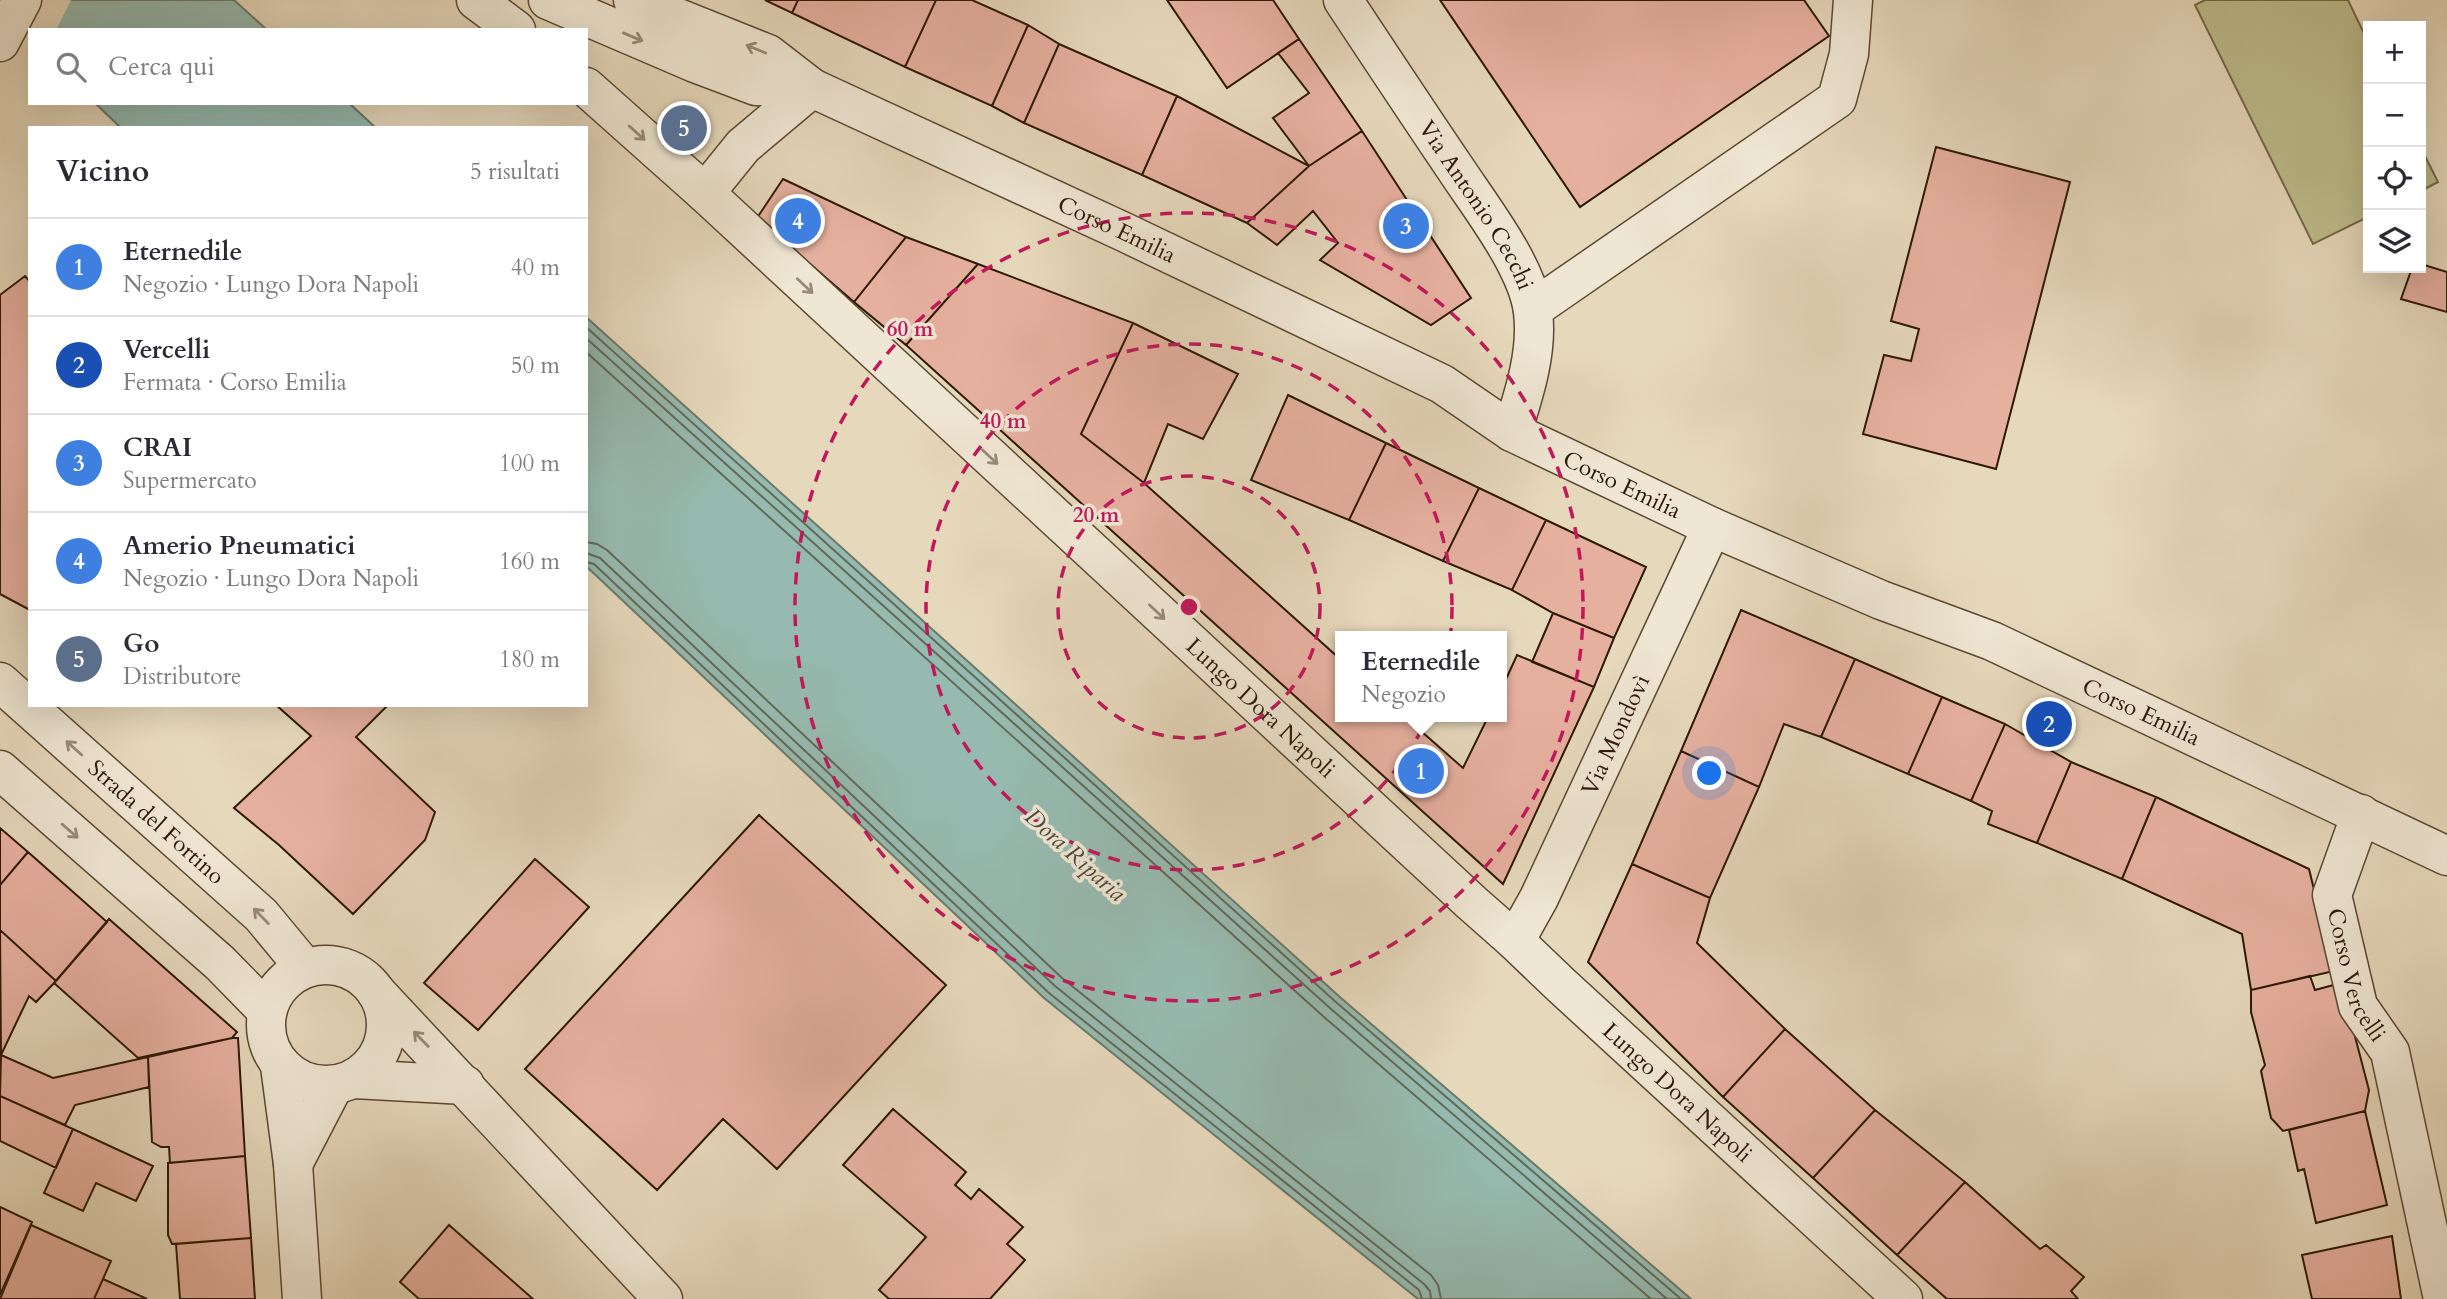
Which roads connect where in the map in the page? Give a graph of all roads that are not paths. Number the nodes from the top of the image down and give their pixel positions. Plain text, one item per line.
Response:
1 (22, 0) edge
2 (476, 0) edge
3 (548, 0) edge
4 (633, 0) edge
5 (1343, 0) edge
6 (1853, 0) edge
7 (513, 28) edge
8 (0, 42) edge
9 (811, 88) junction
10 (588, 89) edge
11 (705, 193) junction
12 (1533, 309) junction
13 (1512, 432) junction
14 (1712, 527) junction
15 (0, 682) edge
16 (28, 707) edge
17 (28, 707) edge
18 (0, 770) edge
19 (2361, 814) junction
20 (2447, 856) edge
21 (1515, 941) junction
22 (305, 968) junction
23 (376, 992) junction
24 (267, 1011) junction
25 (280, 1066) junction
26 (344, 1082) junction
27 (465, 1085) junction
28 (293, 1164) junction
29 (302, 1299) edge
30 (663, 1299) edge
31 (1903, 1299) edge
32 (2443, 1299) edge

1 - 8 street
2 - 7 street
3 -> 9 street, Corso Emilia
9 -> 4 street, Corso Emilia
5 - 12 street, Via Antonio Cecchi
6 - 12 street
9 - 11 street
9 - 13 street, Corso Emilia
10 -> 11 street, Lungo Dora Napoli
11 -> 21 street, Lungo Dora Napoli
12 - 13 street, Via Antonio Cecchi
13 - 14 street, Corso Emilia
14 - 19 street, Corso Emilia
14 - 21 street, Via Mondovì
17 -> 15 street, Strada del Fortino
22 -> 16 street, Strada del Fortino
18 -> 24 street
19 - 20 street, Corso Emilia
19 - 32 street, Corso Vercelli
21 - 31 street, Lungo Dora Napoli
22 - 23 street
22 - 24 street
23 - 26 street
27 -> 23 street
24 - 25 street
25 - 26 street
25 - 28 street
26 - 27 street
26 - 28 street
27 - 30 street
28 - 29 street

